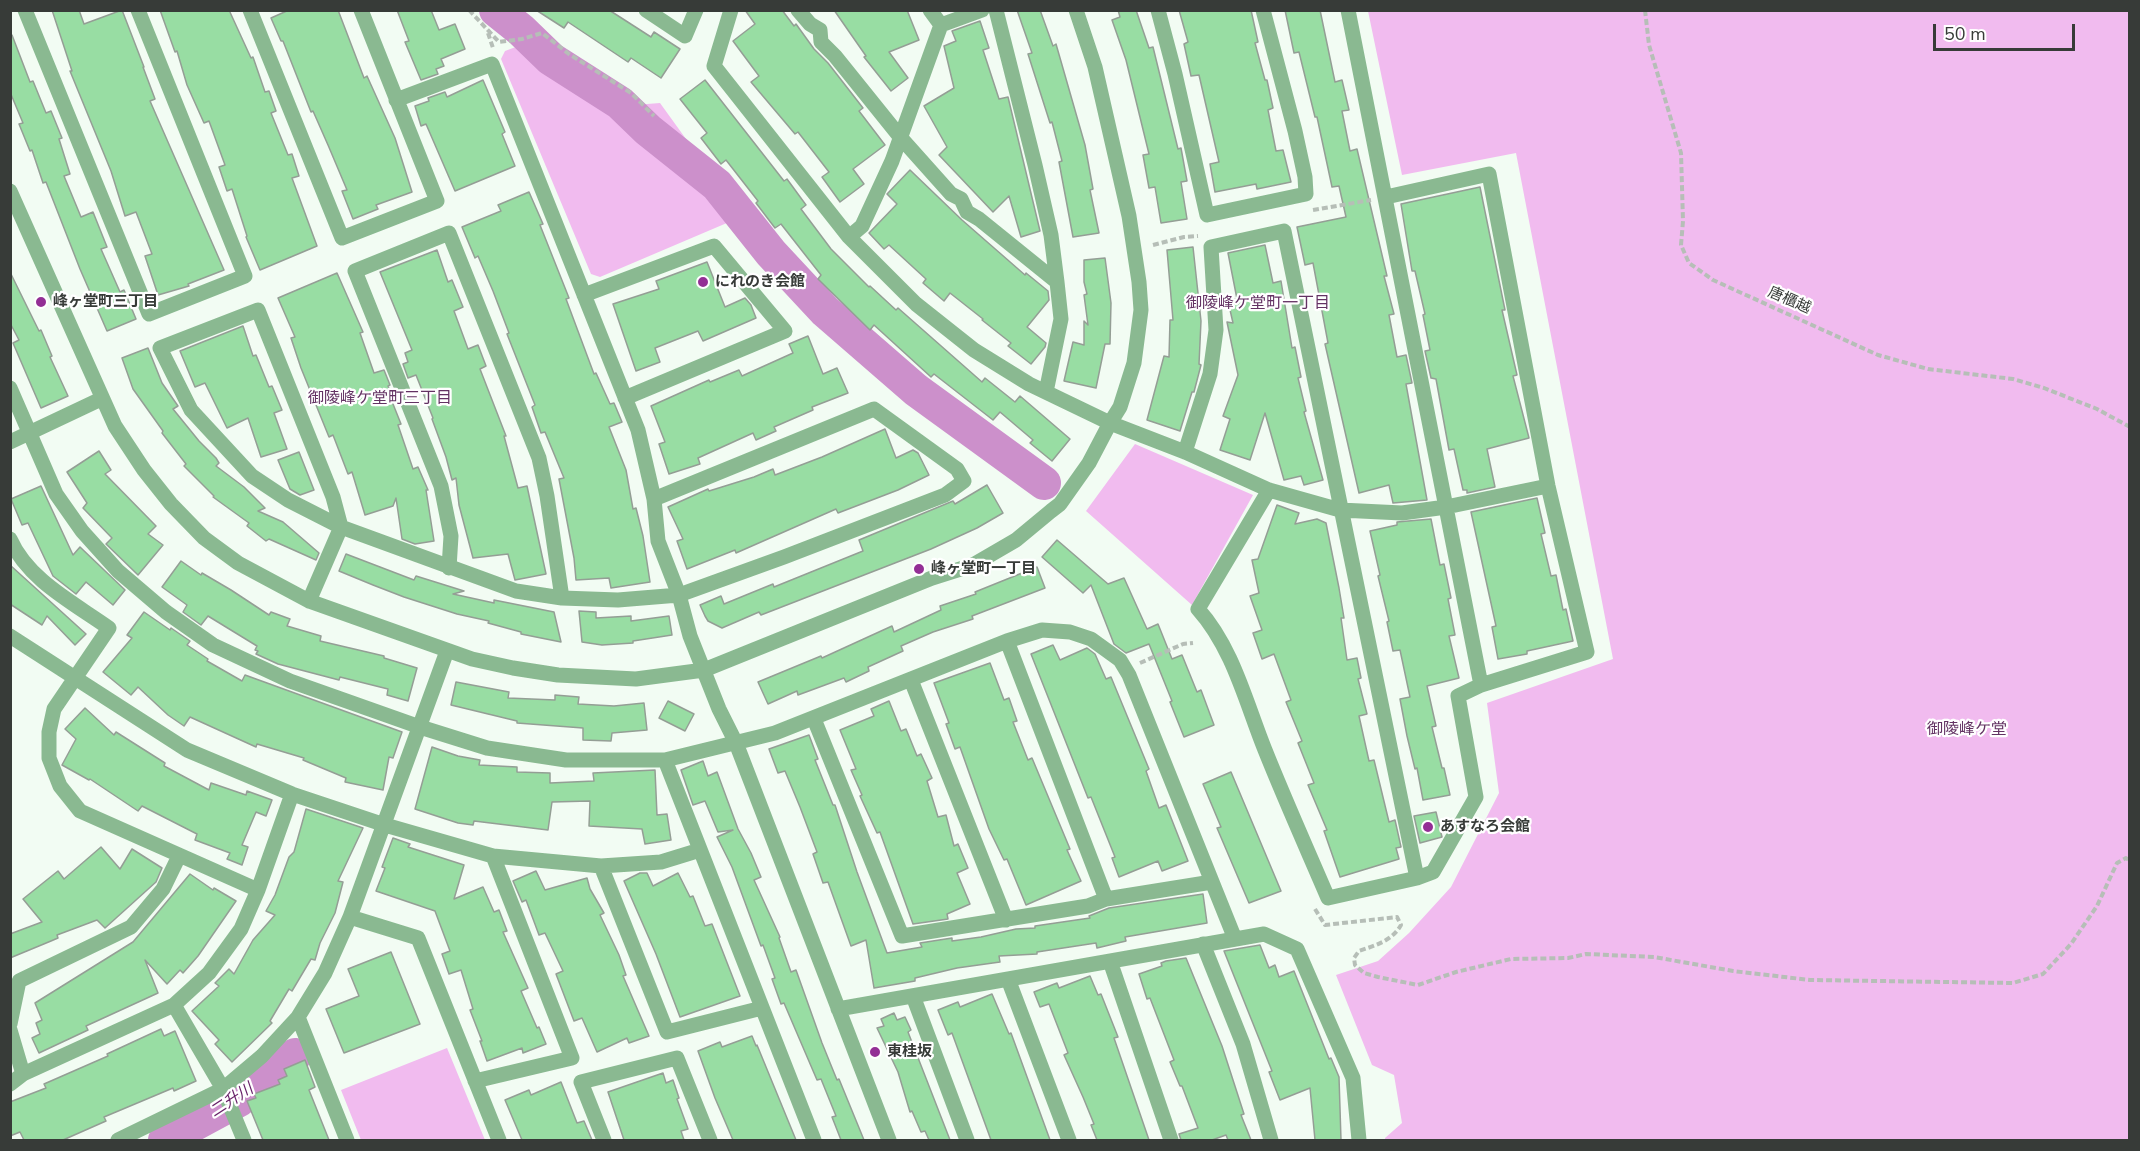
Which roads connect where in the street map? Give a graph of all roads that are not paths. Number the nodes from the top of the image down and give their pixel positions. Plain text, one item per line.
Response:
1 (25, 10) edge
2 (138, 10) edge
3 (250, 10) edge
4 (361, 10) edge
5 (646, 10) edge
6 (696, 10) edge
7 (731, 10) edge
8 (798, 10) edge
9 (930, 10) edge
10 (982, 10) edge
11 (996, 10) edge
12 (1076, 10) edge
13 (1158, 10) edge
14 (1263, 10) edge
15 (1348, 10) edge
16 (940, 25) junction
17 (396, 100) junction
18 (901, 138) junction
19 (10, 191) edge
20 (1386, 197) junction
21 (849, 237) junction
22 (1057, 282) junction
23 (584, 295) junction
24 (10, 388) edge
25 (1046, 392) junction
26 (625, 398) junction
27 (101, 399) junction
28 (1110, 423) junction
29 (30, 433) junction
30 (10, 442) edge
31 (1185, 452) junction
32 (1548, 486) junction
33 (1269, 490) junction
34 (654, 499) junction
35 (1446, 507) junction
36 (1340, 510) junction
37 (341, 527) junction
38 (10, 539) edge
39 (449, 568) junction
40 (679, 595) junction
41 (562, 598) junction
42 (309, 601) junction
43 (10, 636) edge
44 (1007, 641) junction
45 (447, 651) junction
46 (704, 670) junction
47 (76, 678) junction
48 (910, 680) junction
49 (1481, 685) junction
50 (814, 719) junction
51 (420, 727) junction
52 (736, 743) junction
53 (665, 760) junction
54 (292, 794) junction
55 (385, 825) junction
56 (700, 850) junction
57 (179, 856) junction
58 (493, 856) junction
59 (601, 866) junction
60 (1417, 878) junction
61 (1212, 882) junction
62 (258, 890) junction
63 (1106, 899) junction
64 (350, 917) junction
65 (1006, 920) junction
66 (1235, 939) junction
67 (1203, 944) junction
68 (1110, 961) junction
69 (1008, 979) junction
70 (913, 996) junction
71 (174, 1005) junction
72 (762, 1008) junction
73 (838, 1009) junction
74 (298, 1017) junction
75 (10, 1024) edge
76 (10, 1030) edge
77 (17, 1079) edge
78 (475, 1082) junction
79 (223, 1089) junction
80 (137, 1136) edge
81 (118, 1140) edge
82 (244, 1140) edge
83 (347, 1140) edge
84 (499, 1140) edge
85 (604, 1140) edge
86 (710, 1140) edge
87 (814, 1140) edge
88 (889, 1140) edge
89 (967, 1140) edge
90 (1068, 1140) edge
91 (1172, 1140) edge
92 (1271, 1140) edge
93 (1359, 1140) edge

1 - 2 street
3 - 17 street
4 - 17 street
5 - 6 street
7 - 21 street
8 - 18 street
9 - 16 street
10 - 16 street
11 - 22 street
12 - 28 street
13 - 14 street
15 - 20 street
16 - 18 street
17 - 23 street
18 - 21 street
18 - 22 street
19 - 27 street
20 - 32 street
20 - 35 street
21 - 25 street
22 - 25 street
23 - 26 street
23 - 26 street
24 - 29 street
25 - 28 street
26 - 34 street
27 - 29 street
27 - 42 street
28 - 31 street
28 - 46 street
29 - 30 street
29 - 51 street
31 - 33 street
31 - 36 street
32 - 35 street
32 - 49 street
33 - 36 street
33 - 60 street
34 - 40 street
34 - 40 street
35 - 36 street
35 - 49 street
36 - 60 street
37 - 37 street
37 - 39 street
37 - 42 street
38 - 47 street
39 - 41 street
39 - 41 street
40 - 41 street
40 - 46 street
42 - 45 street
43 - 47 street
44 - 48 street
44 - 61 street
44 - 63 street
45 - 46 street
45 - 51 street
46 - 52 street
47 - 54 street
47 - 57 street
48 - 50 street
48 - 65 street
49 - 60 street
50 - 52 street
50 - 65 street
51 - 53 street
51 - 55 street
52 - 53 street
52 - 73 street
53 - 56 street
54 - 55 street
54 - 62 street
55 - 58 street
55 - 64 street
56 - 59 street
56 - 72 street
57 - 62 street
57 - 75 street
58 - 59 street
58 - 78 street
59 - 72 street
61 - 63 street
61 - 66 street
62 - 71 street
63 - 65 street
64 - 74 street
64 - 78 street
66 - 67 street
66 - 93 street
67 - 68 street
67 - 92 street
68 - 69 street
68 - 91 street
69 - 70 street
69 - 90 street
70 - 73 street
70 - 89 street
71 - 77 street
71 - 79 street
72 - 87 street
73 - 88 street
74 - 79 street
74 - 83 street
76 - 77 street
78 - 84 street
79 - 80 street
79 - 82 street
80 - 81 street
85 - 86 street

